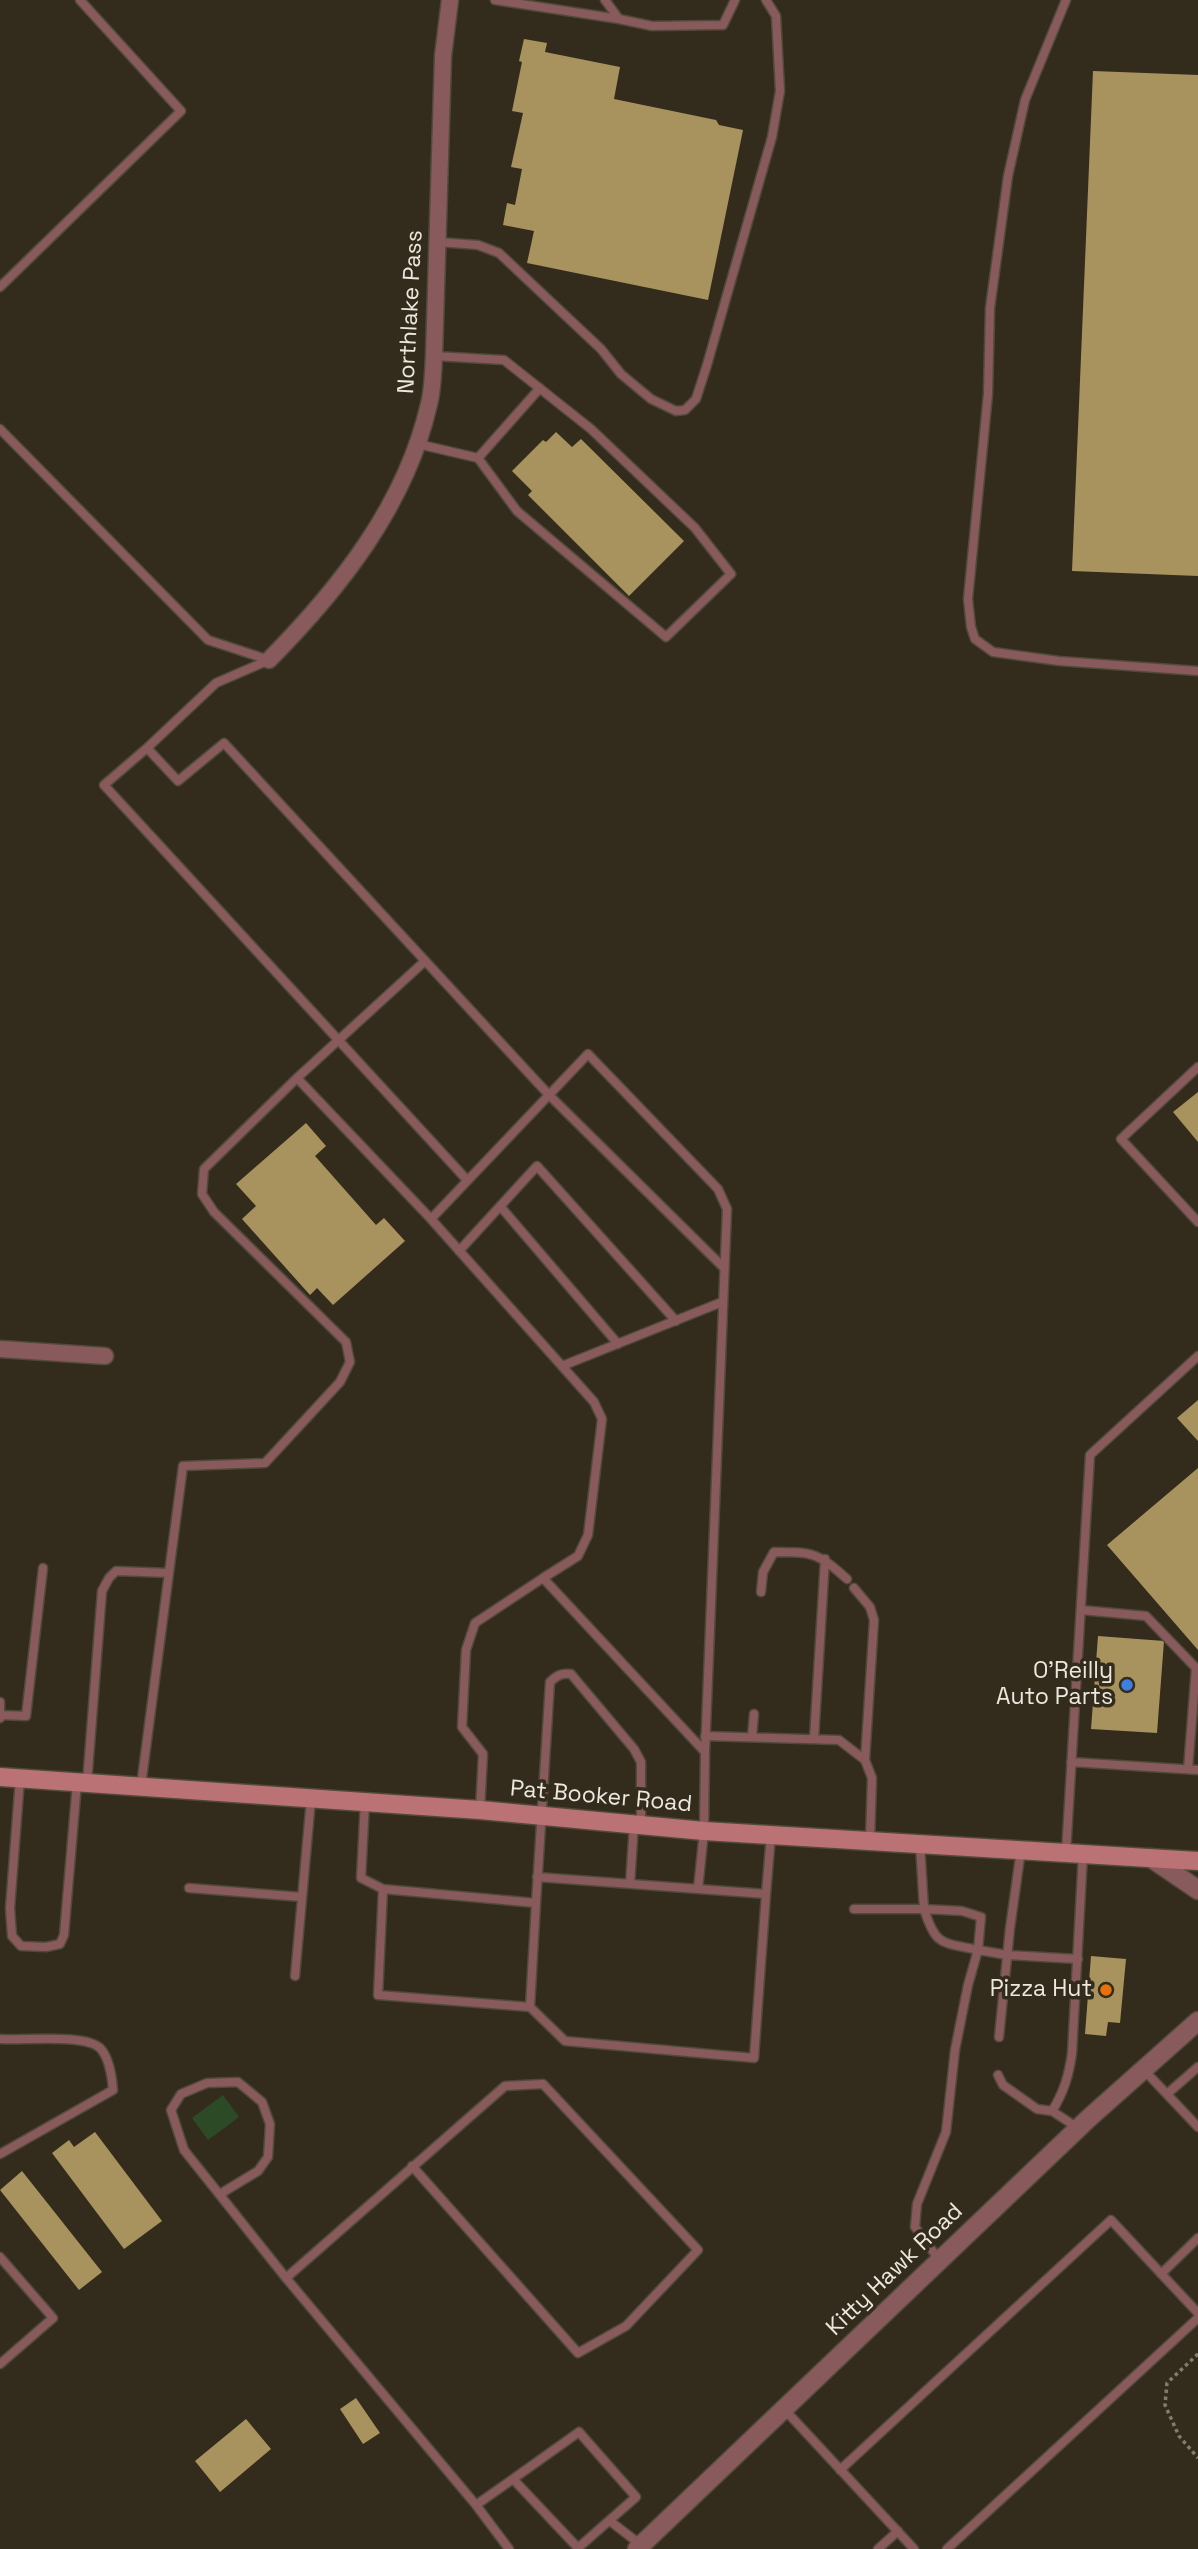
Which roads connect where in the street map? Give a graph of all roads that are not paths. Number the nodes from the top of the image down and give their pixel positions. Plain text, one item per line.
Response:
1 (80, 0) edge
2 (450, 0) edge
3 (495, 0) edge
4 (605, 0) edge
5 (735, 0) edge
6 (766, 0) edge
7 (1066, 0) edge
8 (619, 19) junction
9 (438, 242) junction
10 (0, 287) edge
11 (435, 356) junction
12 (540, 388) junction
13 (2, 435) edge
14 (418, 444) junction
15 (478, 458) junction
16 (269, 660) junction
17 (1198, 671) edge
18 (147, 747) junction
19 (425, 961) junction
20 (339, 1041) junction
21 (1198, 1067) edge
22 (298, 1077) junction
23 (549, 1095) junction
24 (467, 1180) junction
25 (500, 1206) junction
26 (431, 1219) junction
27 (1198, 1222) edge
28 (459, 1251) junction
29 (724, 1268) junction
30 (722, 1302) junction
31 (676, 1321) junction
32 (618, 1344) junction
33 (0, 1349) edge
34 (104, 1356) dead end
35 (1198, 1356) edge
36 (562, 1366) junction
37 (825, 1559) junction
38 (43, 1568) dead end
39 (169, 1573) junction
40 (543, 1578) junction
41 (847, 1580) dead end
42 (854, 1588) dead end
43 (761, 1592) dead end
44 (1080, 1610) junction
45 (0, 1702) edge
46 (754, 1714) dead end
47 (0, 1716) edge
48 (705, 1736) junction
49 (752, 1737) junction
50 (814, 1739) junction
51 (705, 1752) junction
52 (865, 1760) junction
53 (1071, 1762) junction
54 (1188, 1769) junction
55 (1198, 1770) edge
56 (0, 1777) edge
57 (20, 1779) junction
58 (82, 1783) junction
59 (141, 1787) junction
60 (312, 1798) junction
61 (365, 1802) junction
62 (480, 1810) junction
63 (541, 1816) junction
64 (638, 1824) junction
65 (704, 1831) junction
66 (771, 1835) junction
67 (870, 1841) junction
68 (920, 1844) junction
69 (1021, 1850) junction
70 (1074, 1853) junction
71 (1151, 1858) junction
72 (1198, 1861) edge
73 (537, 1877) junction
74 (630, 1884) junction
75 (189, 1888) dead end
76 (383, 1889) junction
77 (698, 1889) junction
78 (1198, 1890) edge
79 (766, 1894) junction
80 (302, 1897) junction
81 (536, 1903) junction
82 (854, 1909) dead end
83 (923, 1909) junction
84 (978, 1950) junction
85 (1007, 1955) junction
86 (1078, 1959) junction
87 (295, 1976) dead end
88 (530, 2007) junction
89 (1195, 2021) edge
90 (999, 2037) dead end
91 (0, 2039) edge
92 (1198, 2067) edge
93 (1143, 2069) junction
94 (998, 2075) dead end
95 (1167, 2094) junction
96 (1052, 2111) junction
97 (1198, 2127) edge
98 (1078, 2128) junction
99 (0, 2154) edge
100 (412, 2166) junction
101 (220, 2194) junction
102 (1198, 2238) edge
103 (0, 2257) edge
104 (940, 2261) junction
105 (1161, 2274) junction
106 (286, 2278) junction
107 (1198, 2315) edge
108 (0, 2364) edge
109 (785, 2410) junction
110 (841, 2470) junction
111 (513, 2480) junction
112 (476, 2505) junction
113 (610, 2521) junction
114 (898, 2532) junction
115 (639, 2547) edge
116 (509, 2549) edge
117 (878, 2549) edge
118 (914, 2549) edge
119 (947, 2549) edge

1 - 10 lane
2 - 9 street, Northlake Pass
3 - 8 lane
4 - 8 lane
5 - 8 lane
6 - 9 lane
7 - 17 lane
9 - 11 street, Northlake Pass
11 - 12 lane
11 - 14 street, Northlake Pass
12 - 15 lane
12 - 15 lane
13 - 16 lane
14 - 15 lane
14 - 16 street, Northlake Pass
16 - 18 lane
18 - 19 lane
18 - 20 lane
19 - 20 lane
19 - 23 lane
20 - 22 lane
20 - 24 lane
21 - 27 lane
22 - 26 lane
22 - 39 lane
23 - 24 lane
23 - 29 lane
23 - 29 lane
24 - 26 lane
25 - 28 lane
25 - 31 lane
25 - 32 lane
26 - 28 lane
28 - 36 lane
29 - 30 lane
30 - 31 lane
30 - 48 lane
31 - 32 lane
32 - 36 lane
33 - 34 street
35 - 44 lane
36 - 40 lane
37 - 41 lane
37 - 43 lane
37 - 50 lane
38 - 47 lane
39 - 58 lane
39 - 59 lane
40 - 51 lane
40 - 62 lane
42 - 52 lane
44 - 53 lane
44 - 54 lane
45 - 47 lane
46 - 49 lane
48 - 49 lane
48 - 51 lane
49 - 50 lane
50 - 52 lane
51 - 65 lane
52 - 67 lane
53 - 54 lane
53 - 70 lane
54 - 55 lane
56 - 57 main road, Pat Booker Road
57 - 58 main road, Pat Booker Road
57 - 58 lane
58 - 59 main road, Pat Booker Road
59 - 60 main road, Pat Booker Road
60 - 61 main road, Pat Booker Road
60 - 80 lane
61 - 62 main road, Pat Booker Road
61 - 76 lane
62 - 63 main road, Pat Booker Road
63 - 64 main road, Pat Booker Road
63 - 64 lane
63 - 73 lane
64 - 65 main road, Pat Booker Road
64 - 74 lane
65 - 66 main road, Pat Booker Road
65 - 77 lane
66 - 67 main road, Pat Booker Road
66 - 79 lane
67 - 68 main road, Pat Booker Road
68 - 69 main road, Pat Booker Road
68 - 83 lane
69 - 70 main road, Pat Booker Road
69 - 85 lane
70 - 71 main road, Pat Booker Road
70 - 86 lane
71 - 72 main road, Pat Booker Road
71 - 78 street
73 - 74 lane
73 - 81 lane
74 - 77 lane
75 - 80 lane
76 - 81 lane
76 - 88 lane
77 - 79 lane
79 - 88 lane
80 - 87 lane
81 - 88 lane
82 - 83 lane
83 - 84 lane
83 - 84 lane
84 - 85 lane
84 - 104 lane
85 - 86 lane
85 - 90 lane
86 - 96 lane
89 - 93 street, Kitty Hawk Road
91 - 99 lane
92 - 95 lane
93 - 95 lane
93 - 98 street, Kitty Hawk Road
94 - 96 lane
95 - 97 lane
96 - 98 lane
98 - 104 street, Kitty Hawk Road
100 - 100 lane
100 - 106 lane
101 - 101 lane
101 - 106 lane
102 - 105 lane
103 - 108 lane
104 - 109 street, Kitty Hawk Road
105 - 107 lane
105 - 110 lane
106 - 112 lane
107 - 119 lane
109 - 110 lane
109 - 115 street, Kitty Hawk Road
110 - 114 lane
111 - 112 lane
111 - 113 lane
111 - 113 lane
112 - 116 lane
113 - 115 lane
114 - 117 lane
114 - 118 lane

